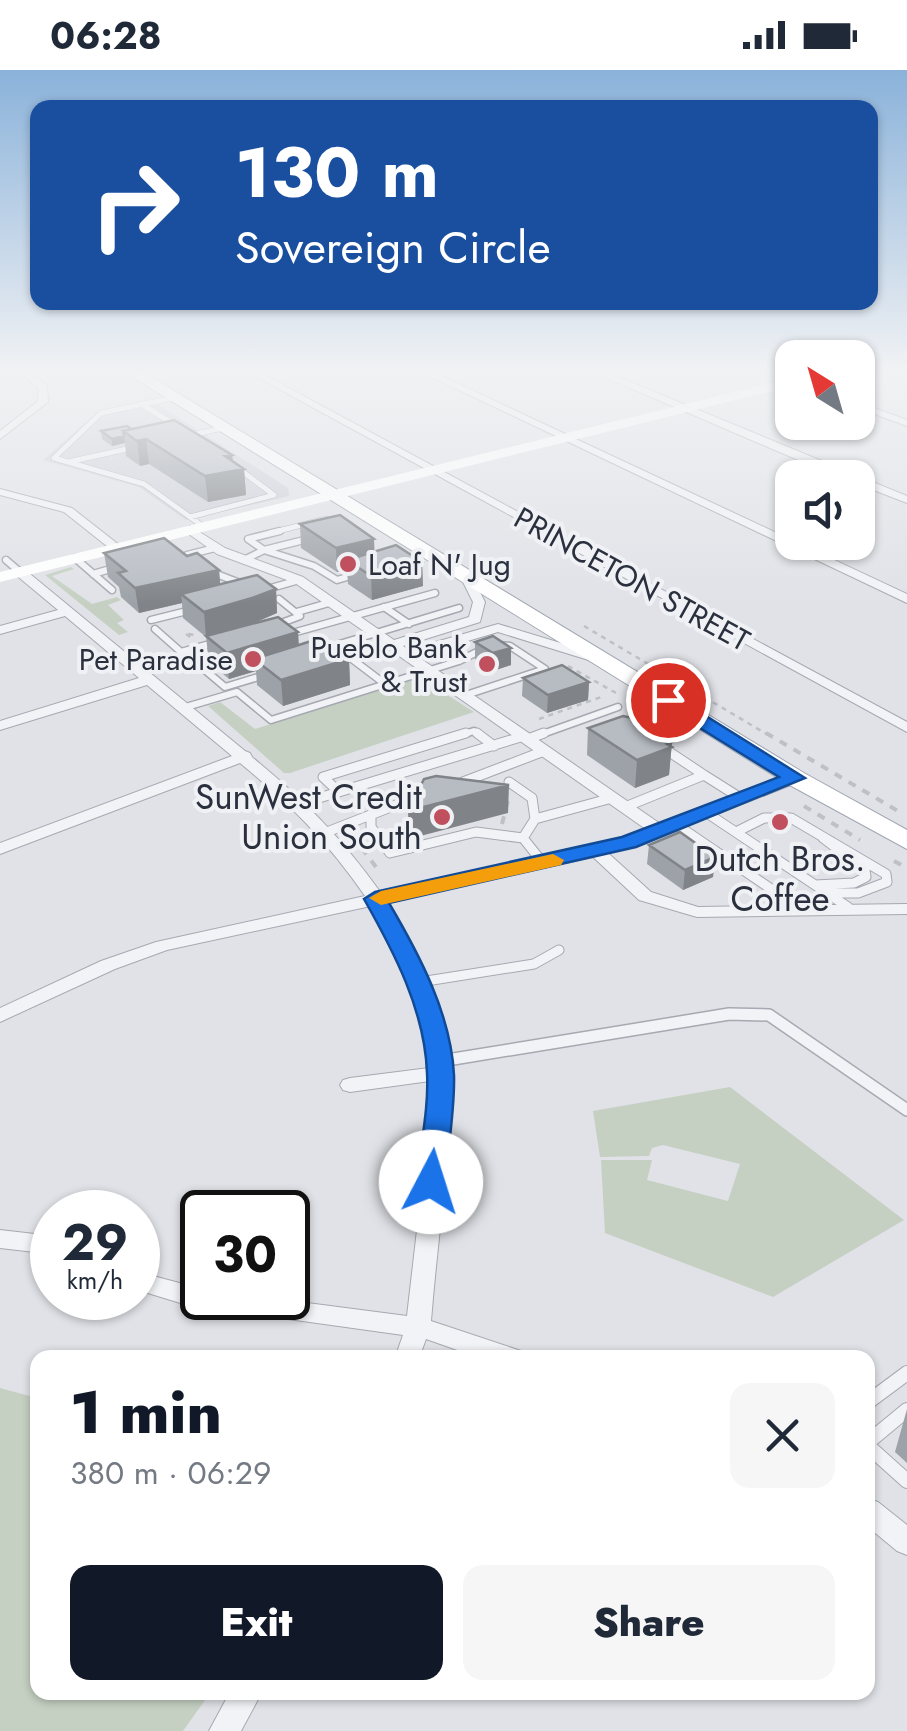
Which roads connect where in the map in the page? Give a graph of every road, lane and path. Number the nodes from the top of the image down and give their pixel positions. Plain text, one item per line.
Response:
1 (60, 450) edge
2 (127, 450) edge
3 (258, 450) edge
4 (394, 450) edge
5 (516, 450) edge
6 (588, 450) edge
7 (783, 450) edge
8 (808, 460) edge
9 (226, 461) edge
10 (66, 463) junction
11 (432, 470) junction
12 (875, 487) edge
13 (0, 492) edge
14 (332, 495) junction
15 (907, 500) edge
16 (194, 524) junction
17 (343, 530) junction
18 (355, 538) edge
19 (117, 548) junction
20 (215, 548) junction
21 (264, 550) junction
22 (74, 558) junction
23 (244, 560) junction
24 (197, 563) edge
25 (128, 565) edge
26 (9, 569) edge
27 (372, 570) edge
28 (93, 574) junction
29 (219, 575) edge
30 (466, 576) junction
31 (333, 577) junction
32 (303, 582) junction
33 (112, 590) dead end
34 (262, 591) junction
35 (435, 592) dead end
36 (243, 596) edge
37 (279, 599) edge
38 (907, 599) edge
39 (332, 602) junction
40 (206, 606) edge
41 (384, 607) junction
42 (459, 608) dead end
43 (68, 612) junction
44 (297, 612) junction
45 (353, 616) junction
46 (408, 624) junction
47 (262, 629) edge
48 (0, 630) edge
49 (210, 633) edge
50 (378, 633) junction
51 (276, 635) edge
52 (232, 638) edge
53 (396, 644) junction
54 (201, 646) junction
55 (226, 649) edge
56 (410, 654) junction
57 (348, 656) edge
58 (313, 658) edge
59 (556, 659) dead end
60 (604, 661) junction
61 (432, 670) junction
62 (274, 672) edge
63 (151, 679) junction
64 (385, 684) junction
65 (617, 693) dead end
66 (466, 695) junction
67 (604, 696) dead end
68 (186, 707) junction
69 (618, 708) dead end
70 (0, 726) edge
71 (907, 728) edge
72 (531, 737) junction
73 (654, 742) edge
74 (494, 746) junction
75 (544, 751) junction
76 (246, 756) junction
77 (704, 775) junction
78 (794, 778) junction
79 (473, 779) junction
80 (509, 782) edge
81 (452, 786) edge
82 (772, 787) junction
83 (435, 791) edge
84 (339, 792) junction
85 (742, 799) junction
86 (619, 802) junction
87 (299, 804) junction
88 (708, 813) junction
89 (371, 817) junction
90 (535, 820) junction
91 (668, 828) junction
92 (326, 832) junction
93 (736, 832) junction
94 (817, 832) junction
95 (497, 834) junction
96 (524, 838) junction
97 (907, 841) edge
98 (873, 848) dead end
99 (0, 850) edge
100 (596, 851) junction
101 (890, 858) dead end
102 (543, 863) junction
103 (907, 868) edge
104 (815, 886) junction
105 (826, 893) junction
106 (780, 895) dead end
107 (375, 899) junction
108 (848, 908) junction
109 (907, 909) edge
110 (559, 950) dead end
111 (418, 982) junction
112 (0, 1016) edge
113 (439, 1067) junction
114 (350, 1086) dead end
115 (907, 1110) edge
116 (0, 1239) edge
117 (30, 1242) edge
118 (160, 1287) edge
119 (418, 1327) junction
120 (410, 1350) edge
121 (488, 1350) edge
122 (907, 1372) edge
123 (875, 1397) edge
124 (907, 1410) edge
125 (875, 1438) edge
126 (875, 1451) edge
127 (907, 1481) edge
128 (875, 1517) edge
129 (907, 1542) edge
130 (243, 1700) edge
131 (224, 1731) edge

1 - 10 lane
2 - 10 lane
3 - 14 main road
4 - 11 street, PRINCETON STREET
5 - 11 street
6 - 38 street
7 - 8 street
9 - 16 lane
10 - 16 lane
11 - 14 street
11 - 71 street, PRINCETON STREET
12 - 15 street
13 - 19 street
14 - 16 street
14 - 30 main road
16 - 19 street
16 - 20 street
17 - 18 lane
17 - 21 lane
17 - 21 lane
19 - 22 street
20 - 23 street
20 - 24 lane
21 - 23 lane
21 - 31 lane
22 - 26 street
22 - 28 lane
23 - 32 street
25 - 28 lane
26 - 43 street
27 - 31 lane
28 - 33 lane
29 - 34 lane
30 - 53 street
30 - 60 main road
31 - 32 lane
32 - 34 lane
32 - 39 street
34 - 36 lane
35 - 41 lane
37 - 44 lane
39 - 44 lane
39 - 45 street
40 - 54 lane
41 - 45 lane
41 - 46 lane
42 - 46 lane
43 - 48 street
43 - 63 street
44 - 47 lane
45 - 50 street
45 - 51 lane
46 - 50 lane
49 - 54 path
50 - 53 street
50 - 58 lane
52 - 54 lane
53 - 56 street
55 - 62 lane
56 - 60 street
56 - 61 street
57 - 64 lane
59 - 65 path
60 - 78 main road
61 - 64 lane
61 - 66 street
61 - 66 lane
63 - 68 street
63 - 70 street
64 - 68 lane
66 - 72 street
67 - 72 path
68 - 76 street
69 - 72 lane
72 - 74 lane
72 - 75 street
73 - 77 lane
74 - 84 lane
74 - 84 lane
75 - 79 lane
75 - 86 street
76 - 87 street
76 - 99 street
77 - 85 lane
77 - 86 lane
78 - 82 street
78 - 97 main road
79 - 81 lane
79 - 95 path
80 - 90 lane
82 - 85 street
82 - 98 path
83 - 89 lane
84 - 87 lane
85 - 88 street
86 - 90 lane
86 - 91 street
87 - 92 street
88 - 91 street
88 - 93 lane
89 - 92 lane
89 - 95 lane
90 - 96 lane
91 - 100 street
91 - 106 lane
92 - 107 street
93 - 94 lane
93 - 104 lane
94 - 104 lane
94 - 105 lane
95 - 96 lane
96 - 102 lane
100 - 102 street
100 - 108 street
101 - 103 path
102 - 107 street
104 - 105 lane
105 - 108 lane
107 - 111 street
107 - 112 street
108 - 109 street
110 - 111 lane
111 - 113 street
113 - 114 street
113 - 115 lane
113 - 119 street
116 - 117 street
118 - 119 street
119 - 120 street
119 - 121 street
122 - 123 lane
124 - 125 lane
126 - 127 lane
128 - 129 street
130 - 131 street

